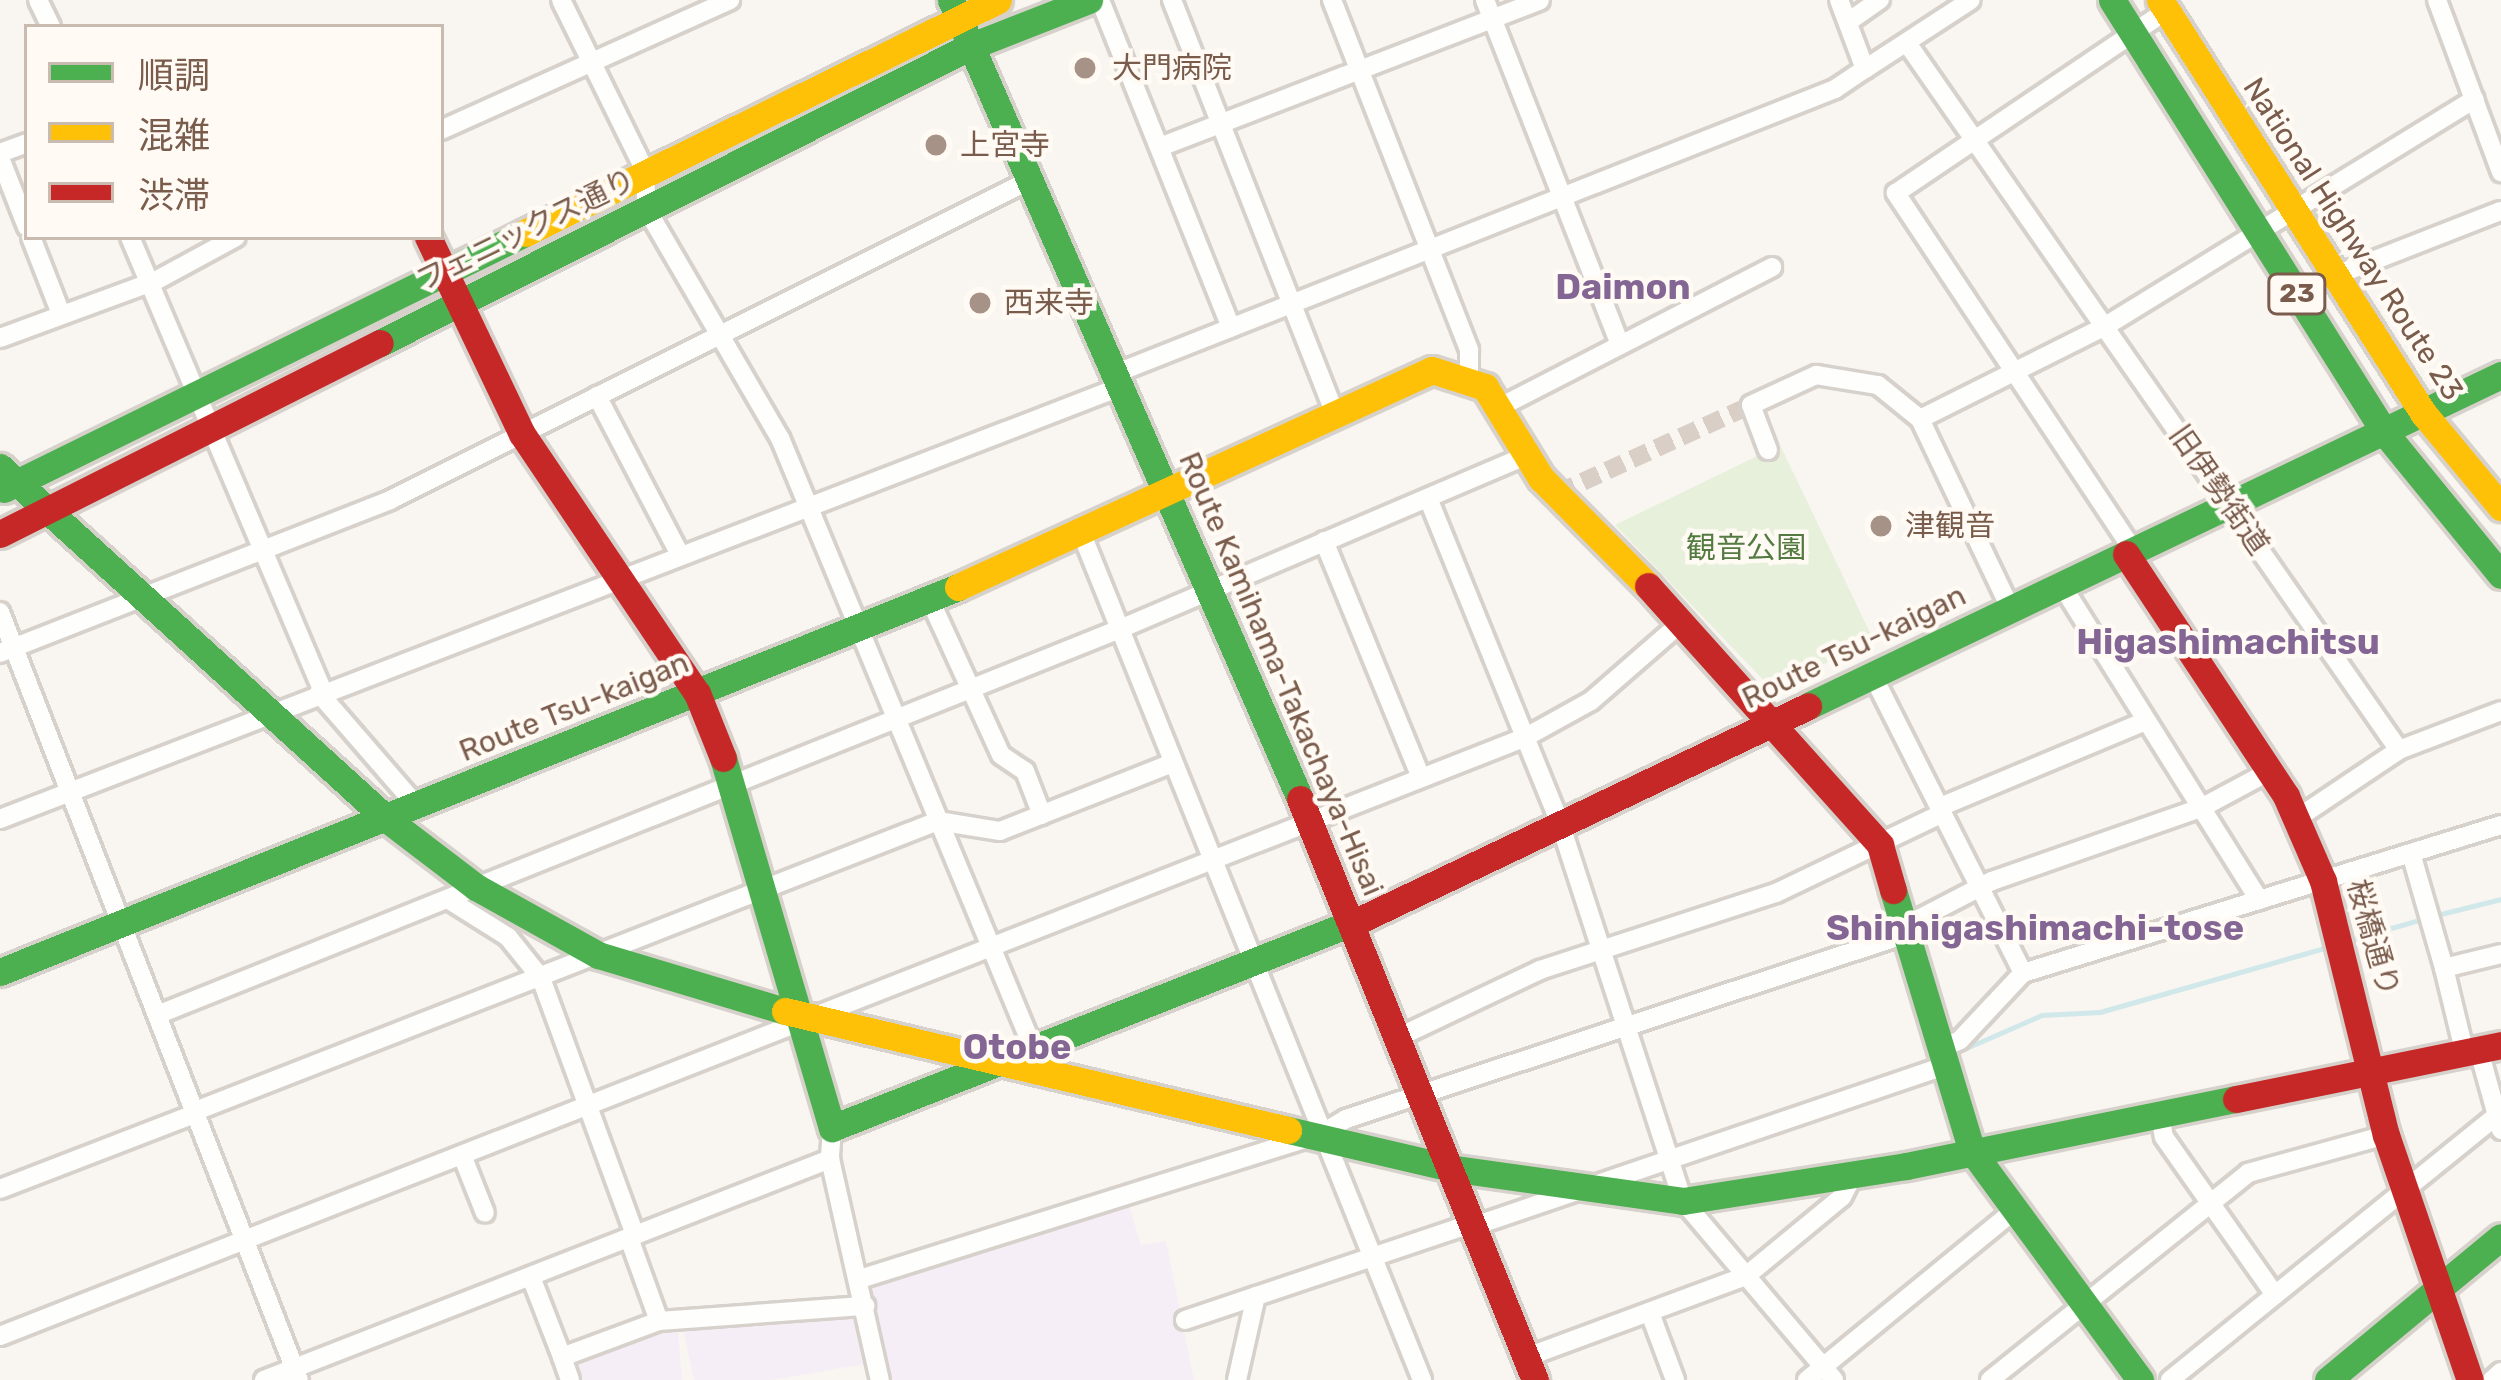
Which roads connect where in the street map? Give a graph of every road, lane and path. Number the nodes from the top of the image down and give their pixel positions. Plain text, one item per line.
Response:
1 (562, 0) edge
2 (730, 0) edge
3 (998, 0) edge
4 (1088, 0) edge
5 (1100, 0) edge
6 (1172, 0) edge
7 (1332, 0) edge
8 (1540, 0) edge
9 (1839, 0) edge
10 (1880, 0) edge
11 (1971, 0) edge
12 (2112, 0) edge
13 (2437, 0) edge
14 (2170, 4) edge
15 (955, 8) edge
16 (1489, 9) edge
17 (1847, 22) junction
18 (2134, 33) junction
19 (1907, 43) junction
20 (969, 46) junction
21 (591, 61) junction
22 (1865, 69) junction
23 (1359, 70) junction
24 (2474, 99) junction
25 (1222, 123) junction
26 (444, 129) edge
27 (1974, 140) junction
28 (1160, 147) junction
29 (0, 155) edge
30 (645, 171) junction
31 (2501, 172) edge
32 (1030, 180) junction
33 (1564, 198) junction
34 (646, 208) junction
35 (2291, 208) junction
36 (2501, 211) edge
37 (24, 219) edge
38 (2255, 230) junction
39 (32, 240) edge
40 (132, 240) edge
41 (230, 240) edge
42 (429, 240) edge
43 (1431, 251) junction
44 (1772, 267) dead end
45 (445, 272) junction
46 (2334, 276) junction
47 (155, 281) junction
48 (459, 300) junction
49 (1293, 304) junction
50 (61, 314) junction
51 (2104, 327) junction
52 (1231, 328) junction
53 (721, 331) junction
54 (0, 338) edge
55 (1620, 345) junction
56 (2015, 371) junction
57 (2501, 375) edge
58 (1469, 376) junction
59 (1117, 381) junction
60 (200, 391) junction
61 (597, 396) junction
62 (1500, 407) junction
63 (1335, 413) junction
64 (2424, 414) junction
65 (1920, 419) junction
66 (214, 424) junction
67 (522, 434) junction
68 (2385, 434) junction
69 (1768, 450) dead end
70 (1525, 456) junction
71 (6, 480) edge
72 (1167, 491) junction
73 (1428, 499) junction
74 (808, 501) junction
75 (2231, 505) junction
76 (2501, 507) edge
77 (46, 508) junction
78 (1081, 532) junction
79 (0, 534) edge
80 (1324, 542) junction
81 (267, 549) junction
82 (2130, 552) junction
83 (680, 555) junction
84 (2501, 574) edge
85 (619, 577) junction
86 (2061, 584) junction
87 (1208, 591) junction
88 (144, 598) junction
89 (930, 600) junction
90 (2010, 608) junction
91 (0, 612) edge
92 (1683, 621) junction
93 (1120, 629) junction
94 (857, 633) junction
95 (7, 650) edge
96 (1873, 676) junction
97 (969, 688) junction
98 (321, 692) junction
99 (697, 693) junction
100 (262, 704) junction
101 (2501, 710) edge
102 (894, 719) junction
103 (2146, 721) junction
104 (1775, 722) junction
105 (1526, 737) junction
106 (2399, 750) junction
107 (1172, 763) junction
108 (2270, 771) junction
109 (1421, 777) junction
110 (734, 784) junction
111 (70, 792) junction
112 (416, 805) junction
113 (2200, 808) junction
114 (1942, 810) junction
115 (1042, 815) junction
116 (0, 819) edge
117 (2296, 819) junction
118 (388, 820) junction
119 (938, 821) junction
120 (1307, 823) junction
121 (1560, 823) junction
122 (2501, 825) edge
123 (1880, 845) junction
124 (2411, 853) junction
125 (1213, 861) junction
126 (2323, 881) junction
127 (476, 887) junction
128 (1980, 887) junction
129 (765, 890) junction
130 (449, 900) junction
131 (2259, 900) junction
132 (1354, 923) junction
133 (122, 924) junction
134 (1908, 929) junction
135 (991, 948) junction
136 (1604, 952) junction
137 (2501, 954) edge
138 (598, 955) junction
139 (1253, 965) junction
140 (2444, 968) junction
141 (0, 971) edge
142 (2023, 973) junction
143 (541, 978) junction
144 (157, 1015) junction
145 (799, 1016) junction
146 (1628, 1028) junction
147 (1401, 1036) junction
148 (2481, 1047) edge
149 (1033, 1048) junction
150 (1939, 1059) junction
151 (994, 1063) junction
152 (2375, 1069) junction
153 (1424, 1093) junction
154 (588, 1106) junction
155 (194, 1113) junction
156 (2160, 1113) junction
157 (2496, 1125) edge
158 (832, 1128) junction
159 (1322, 1134) junction
160 (2386, 1135) junction
161 (1972, 1151) junction
162 (1669, 1152) junction
163 (462, 1155) junction
164 (830, 1159) junction
165 (1456, 1169) junction
166 (1853, 1175) junction
167 (0, 1189) edge
168 (1567, 1189) junction
169 (2404, 1190) junction
170 (1683, 1202) junction
171 (2210, 1203) junction
172 (2015, 1210) junction
173 (485, 1214) dead end
174 (1477, 1224) junction
175 (632, 1237) junction
176 (2501, 1237) edge
177 (245, 1240) junction
178 (1370, 1258) junction
179 (531, 1276) junction
180 (1746, 1276) junction
181 (860, 1279) junction
182 (2440, 1288) junction
183 (2275, 1295) junction
184 (1256, 1296) junction
185 (2085, 1303) junction
186 (865, 1306) junction
187 (1650, 1313) junction
188 (1185, 1320) dead end
189 (659, 1321) junction
190 (0, 1336) edge
191 (562, 1357) junction
192 (1531, 1369) edge
193 (2501, 1372) edge
194 (297, 1374) edge
195 (1821, 1376) edge
196 (265, 1380) edge
197 (570, 1380) edge
198 (880, 1380) edge
199 (1237, 1380) edge
200 (1422, 1380) edge
201 (1675, 1380) edge
202 (1990, 1380) edge
203 (2140, 1380) edge
204 (2170, 1380) edge
205 (2328, 1380) edge
206 (2470, 1380) edge
207 (2492, 1380) edge

1 - 21 street
2 - 21 street
3 - 15 main road, フェニックス通り
4 - 20 main road, フェニックス通り
5 - 28 street
6 - 25 street
7 - 23 street
8 - 16 street
9 - 17 street
10 - 17 street
11 - 19 street
12 - 18 main road, 23
13 - 24 street
14 - 18 street
14 - 35 main road, National Highway Route 23 / 23
15 - 20 main road, Route Kamihama-Takachaya-Hisai
15 - 30 main road, フェニックス通り
16 - 23 street
16 - 33 street
17 - 22 street
18 - 27 street
18 - 38 main road, 23
19 - 22 street
19 - 27 street, 旧伊勢街道
20 - 32 main road, Route Kamihama-Takachaya-Hisai
20 - 34 main road, フェニックス通り
21 - 26 street
21 - 30 street
22 - 33 street
23 - 25 street
23 - 43 street
24 - 31 street
24 - 35 street
25 - 28 street
25 - 49 street
27 - 51 street, 旧伊勢街道
27 - 56 street
28 - 52 street
29 - 37 street
30 - 34 street
30 - 45 main road, フェニックス通り
32 - 53 street
32 - 59 main road, Route Kamihama-Takachaya-Hisai
33 - 43 street
33 - 55 street
34 - 48 main road, フェニックス通り
34 - 53 street
35 - 38 street
35 - 46 main road, National Highway Route 23 / 23
36 - 46 street
38 - 51 street
38 - 68 main road, 23
39 - 50 street
40 - 47 street
41 - 47 street
42 - 45 main road
43 - 49 street
43 - 58 street
44 - 55 street
45 - 48 main road
45 - 60 main road, フェニックス通り
46 - 64 main road, National Highway Route 23 / 23
47 - 50 street
47 - 60 street
48 - 66 main road, フェニックス通り
48 - 67 main road
49 - 52 street
49 - 63 street
50 - 54 street
51 - 56 street
51 - 75 street, 旧伊勢街道
52 - 59 street
53 - 61 street
53 - 74 street
55 - 62 street
56 - 65 street
56 - 82 street
57 - 64 main road, Route Tsu-kaigan
58 - 62 main road
58 - 63 main road, Route Tsu-kaigan
59 - 72 main road, Route Kamihama-Takachaya-Hisai
59 - 74 street
60 - 66 street
60 - 71 main road, フェニックス通り
61 - 67 street
61 - 83 street
62 - 70 main road
63 - 72 main road, Route Tsu-kaigan
64 - 68 main road, Route Tsu-kaigan
64 - 76 main road, National Highway Route 23 / 23
65 - 69 street
65 - 90 street
66 - 77 main road, フェニックス通り
66 - 81 street
67 - 81 street
67 - 85 main road
68 - 75 main road, Route Tsu-kaigan
68 - 84 main road, 23
70 - 73 street
70 - 92 main road
71 - 77 main road
72 - 78 main road, Route Tsu-kaigan
72 - 87 main road, Route Kamihama-Takachaya-Hisai
73 - 80 street
73 - 105 street
74 - 83 street
74 - 94 street
75 - 82 main road, Route Tsu-kaigan
75 - 106 street, 旧伊勢街道
77 - 79 main road, フェニックス通り
77 - 88 main road
78 - 89 main road, Route Tsu-kaigan
78 - 93 street
80 - 87 street
80 - 109 street
81 - 88 street
81 - 98 street
82 - 86 main road, Route Tsu-kaigan
82 - 108 main road, 桜橋通り
83 - 85 street
85 - 98 street
85 - 99 main road
86 - 90 main road, Route Tsu-kaigan
86 - 103 street
87 - 93 street
87 - 120 main road, Route Kamihama-Takachaya-Hisai
88 - 95 street
88 - 100 main road
89 - 94 main road, Route Tsu-kaigan
89 - 97 street
90 - 96 main road, Route Tsu-kaigan
91 - 95 street
92 - 104 main road
92 - 105 street
93 - 97 street
93 - 107 street
94 - 99 main road, Route Tsu-kaigan
94 - 102 street
95 - 111 street
96 - 104 main road, Route Tsu-kaigan
96 - 114 street
97 - 102 street
97 - 115 street
98 - 100 street
98 - 112 street
99 - 110 main road
99 - 112 main road, Route Tsu-kaigan
100 - 111 street
100 - 118 main road
101 - 106 street
102 - 110 street
102 - 119 street
103 - 113 street
103 - 114 street
104 - 121 main road, Route Tsu-kaigan
104 - 123 main road
105 - 109 street
105 - 121 street
106 - 117 street
107 - 115 street
107 - 125 street
108 - 113 street
108 - 117 main road, 桜橋通り
109 - 120 street
110 - 127 street
110 - 129 main road
111 - 116 street
111 - 133 street
112 - 118 main road, Route Tsu-kaigan
113 - 128 street
113 - 131 street
114 - 123 street
114 - 128 street
115 - 119 street
117 - 126 main road, 桜橋通り
118 - 127 main road
118 - 133 main road, Route Tsu-kaigan
119 - 129 street
119 - 135 street
120 - 125 street
120 - 132 main road, Route Kamihama-Takachaya-Hisai
121 - 132 main road, Route Tsu-kaigan
121 - 136 street
122 - 124 street
123 - 134 main road
123 - 136 street
124 - 126 street
124 - 140 street
125 - 135 street
125 - 139 street
126 - 131 street
126 - 152 main road, 桜橋通り
127 - 130 street
127 - 138 main road
128 - 134 street
128 - 142 street
129 - 138 street
129 - 145 main road
130 - 143 street
130 - 144 street
131 - 142 street
132 - 139 main road, Route Tsu-kaigan
132 - 147 main road, Route Kamihama-Takachaya-Hisai
133 - 141 main road, Route Tsu-kaigan
133 - 144 street
134 - 146 street
134 - 150 main road
135 - 145 street
135 - 149 street
136 - 146 street
136 - 147 street
137 - 140 street
138 - 143 street
138 - 145 main road
139 - 149 main road, Route Tsu-kaigan
139 - 159 street
140 - 148 street
142 - 150 street
143 - 154 street
143 - 155 street
144 - 155 street
145 - 151 main road
145 - 154 street
145 - 158 main road
146 - 153 street
146 - 162 street
147 - 153 main road, Route Kamihama-Takachaya-Hisai
148 - 152 main road
148 - 157 street
149 - 151 main road, Route Tsu-kaigan
150 - 161 main road
150 - 162 street
151 - 158 main road, Route Tsu-kaigan
151 - 159 main road
152 - 156 main road
152 - 160 main road, 桜橋通り
153 - 159 street
153 - 165 main road, Route Kamihama-Takachaya-Hisai
154 - 163 street
154 - 175 street
155 - 167 street
155 - 177 street
156 - 161 main road
156 - 171 street
157 - 169 street
158 - 164 street
159 - 165 main road
159 - 178 street
159 - 181 street
160 - 169 main road, 桜橋通り
160 - 171 street
161 - 166 main road
161 - 172 main road
162 - 168 street
162 - 170 street
163 - 173 street
163 - 177 street
164 - 175 street
164 - 181 street
165 - 168 main road
165 - 174 main road, Route Kamihama-Takachaya-Hisai
166 - 170 main road
166 - 180 street
168 - 170 main road
168 - 174 street
169 - 182 main road, 桜橋通り
169 - 183 street
170 - 180 street
171 - 183 street
171 - 185 street
172 - 185 main road
172 - 195 street
174 - 178 street
174 - 192 main road, Route Kamihama-Takachaya-Hisai
175 - 179 street
175 - 189 street
176 - 182 main road
177 - 190 street
177 - 194 street
178 - 184 street
178 - 200 street
179 - 191 street
179 - 194 street
180 - 187 street
180 - 195 street
181 - 186 street
182 - 205 main road
182 - 206 main road, 桜橋通り
183 - 204 street
184 - 188 street
184 - 199 street
185 - 202 street
185 - 203 main road
186 - 189 street
186 - 198 street
187 - 192 street
187 - 201 street
189 - 191 street
191 - 197 street
193 - 207 street
194 - 196 street

